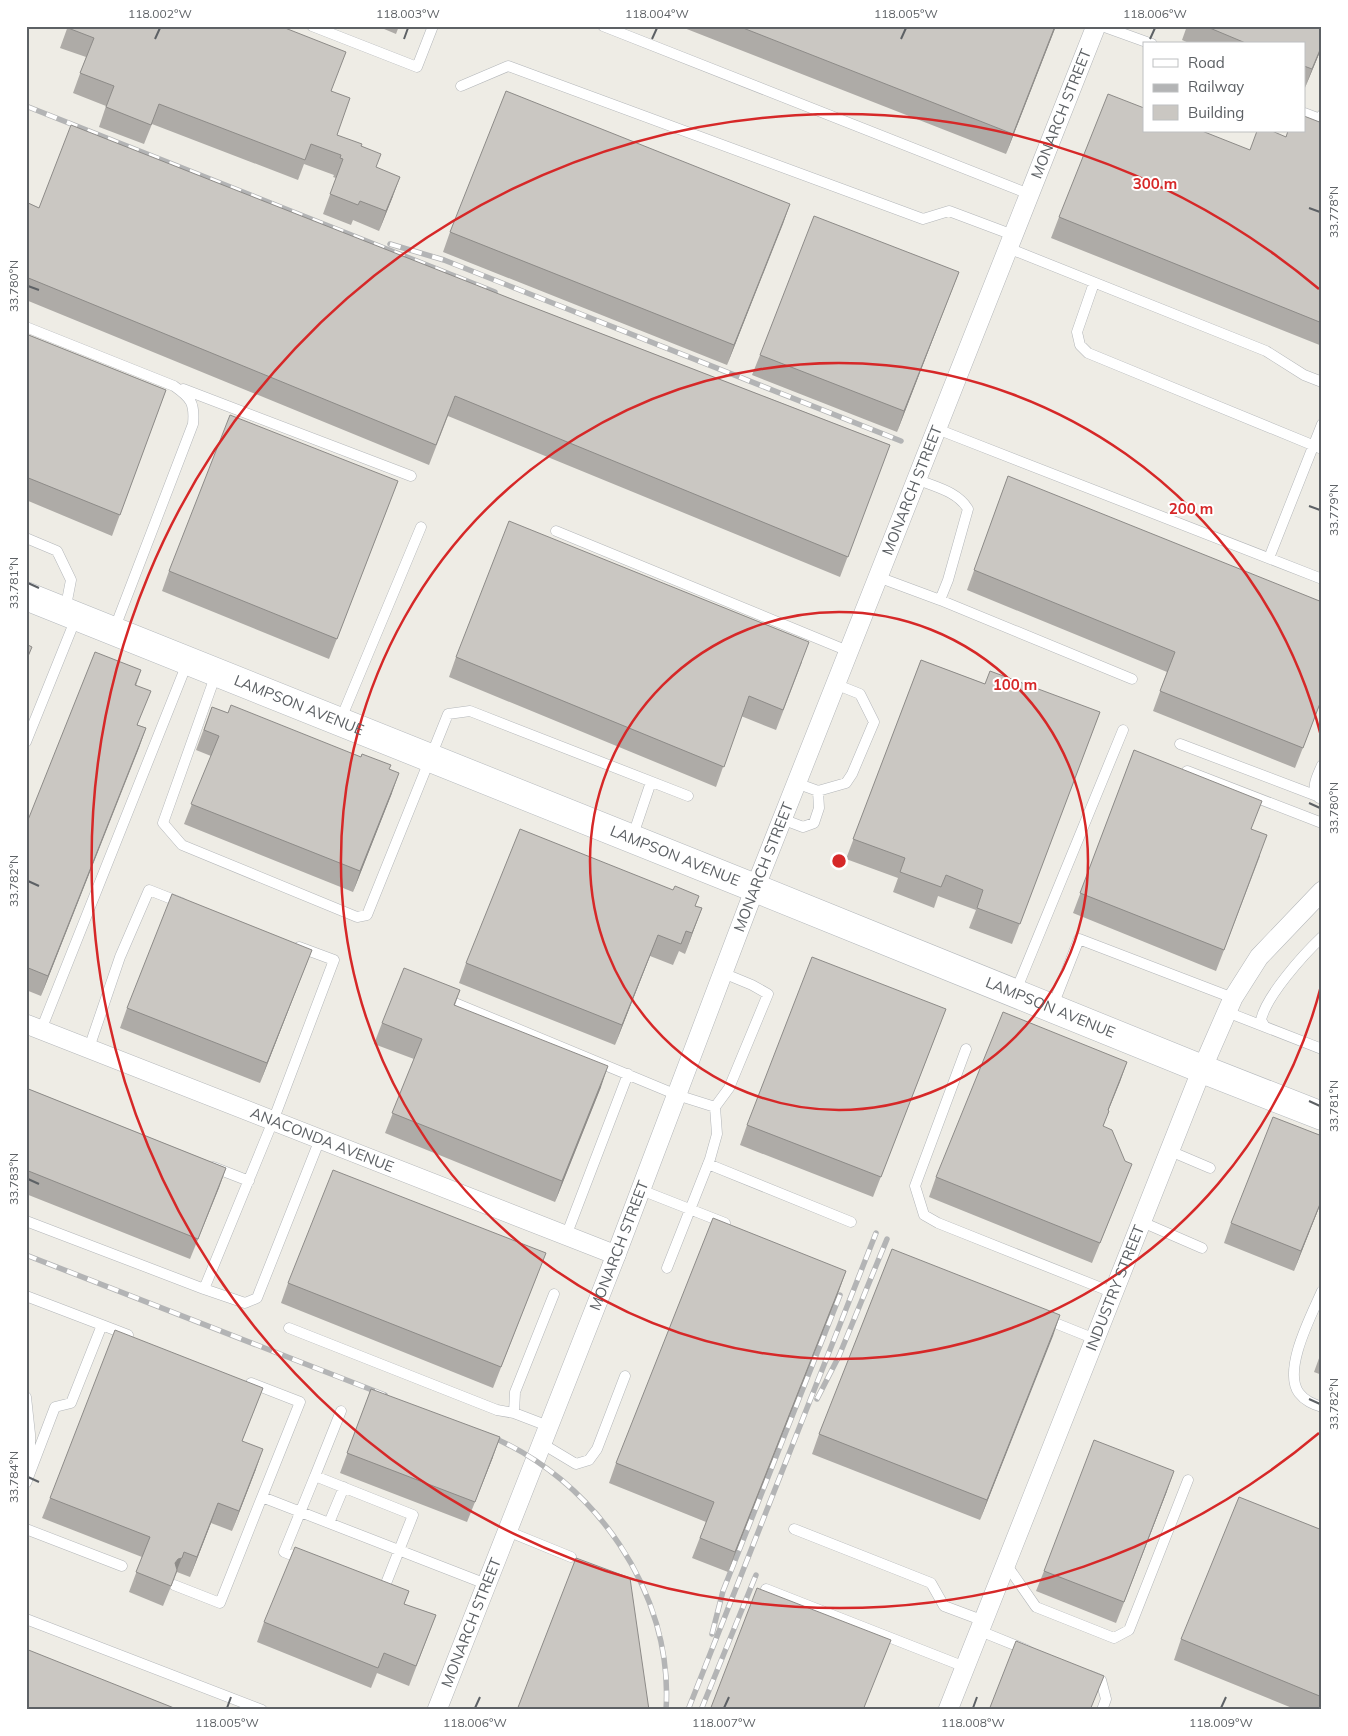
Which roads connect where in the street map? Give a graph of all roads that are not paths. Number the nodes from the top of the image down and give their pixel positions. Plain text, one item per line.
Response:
1 (312, 26) edge
2 (433, 26) edge
3 (603, 26) edge
4 (1096, 26) edge
5 (1102, 26) edge
6 (1146, 42) edge
7 (461, 86) dead end
8 (1306, 114) edge
9 (1322, 115) edge
10 (1030, 194) junction
11 (1010, 242) junction
12 (1094, 283) junction
13 (26, 327) edge
14 (1322, 382) edge
15 (174, 386) junction
16 (1322, 424) edge
17 (936, 429) junction
18 (1317, 447) edge
19 (411, 476) dead end
20 (916, 479) junction
21 (421, 527) dead end
22 (556, 531) dead end
23 (26, 538) edge
24 (1269, 558) junction
25 (878, 577) junction
26 (1322, 579) edge
27 (26, 596) edge
28 (940, 600) junction
29 (71, 614) junction
30 (114, 631) junction
31 (848, 651) junction
32 (188, 661) junction
33 (217, 673) junction
34 (1132, 679) dead end
35 (835, 684) junction
36 (340, 722) junction
37 (1123, 730) dead end
38 (26, 742) edge
39 (1180, 744) dead end
40 (431, 758) junction
41 (1322, 765) edge
42 (1179, 768) edge
43 (651, 782) junction
44 (796, 783) junction
45 (818, 792) junction
46 (688, 796) dead end
47 (1319, 798) edge
48 (782, 819) junction
49 (1322, 822) edge
50 (632, 839) junction
51 (755, 888) junction
52 (1322, 891) edge
53 (195, 908) edge
54 (1322, 937) edge
55 (288, 943) edge
56 (723, 973) junction
57 (1015, 993) junction
58 (435, 994) edge
59 (1230, 1005) junction
60 (1052, 1008) junction
61 (1265, 1026) junction
62 (34, 1027) edge
63 (89, 1048) junction
64 (966, 1049) dead end
65 (1322, 1049) edge
66 (1202, 1070) junction
67 (628, 1074) junction
68 (677, 1095) junction
69 (715, 1107) junction
70 (1322, 1116) edge
71 (273, 1121) junction
72 (320, 1139) junction
73 (1170, 1151) junction
74 (203, 1162) edge
75 (708, 1164) junction
76 (1210, 1168) dead end
77 (249, 1181) junction
78 (641, 1190) junction
79 (690, 1209) junction
80 (26, 1221) edge
81 (851, 1222) dead end
82 (1142, 1222) junction
83 (731, 1226) edge
84 (566, 1236) junction
85 (1202, 1248) dead end
86 (616, 1255) junction
87 (667, 1268) dead end
88 (204, 1289) junction
89 (1322, 1290) edge
90 (1114, 1293) junction
91 (554, 1294) dead end
92 (26, 1296) edge
93 (1038, 1316) edge
94 (102, 1325) junction
95 (289, 1328) dead end
96 (138, 1339) edge
97 (1095, 1339) junction
98 (625, 1376) dead end
99 (237, 1378) edge
100 (26, 1398) edge
101 (1322, 1407) edge
102 (341, 1411) dead end
103 (514, 1412) junction
104 (545, 1435) junction
105 (315, 1476) junction
106 (28, 1478) edge
107 (1188, 1480) dead end
108 (344, 1487) junction
109 (262, 1497) junction
110 (300, 1512) junction
111 (329, 1523) junction
112 (26, 1529) edge
113 (794, 1529) dead end
114 (507, 1531) junction
115 (399, 1550) junction
116 (571, 1557) dead end
117 (1006, 1564) junction
118 (122, 1566) dead end
119 (486, 1584) junction
120 (174, 1585) edge
121 (766, 1589) edge
122 (26, 1619) edge
123 (982, 1626) junction
124 (1040, 1655) edge
125 (965, 1668) junction
126 (1084, 1673) edge
127 (262, 1710) edge
128 (437, 1710) edge
129 (948, 1710) edge
130 (1102, 1710) edge

1 - 2 lane
3 - 10 lane
4 - 10 street, MONARCH STREET
5 - 6 lane
7 - 11 lane
8 - 9 lane
10 - 11 street, MONARCH STREET
11 - 12 lane
11 - 17 street, MONARCH STREET
12 - 14 lane
12 - 18 lane
13 - 15 lane
15 - 19 lane
15 - 30 lane
16 - 18 lane
17 - 20 street, MONARCH STREET
17 - 24 lane
18 - 24 lane
20 - 25 street, MONARCH STREET
20 - 28 lane
21 - 36 lane
22 - 31 lane
23 - 29 lane
24 - 26 lane
25 - 28 lane
25 - 31 street, MONARCH STREET
27 - 29 main road, LAMPSON AVENUE
28 - 34 lane
29 - 30 main road, LAMPSON AVENUE
29 - 38 lane
30 - 32 main road, LAMPSON AVENUE
31 - 35 street, MONARCH STREET
32 - 33 main road, LAMPSON AVENUE
32 - 62 lane
33 - 36 main road, LAMPSON AVENUE
33 - 40 lane
35 - 44 street, MONARCH STREET
35 - 45 lane
36 - 40 main road, LAMPSON AVENUE
37 - 57 lane
39 - 47 lane
40 - 43 lane
40 - 50 main road, LAMPSON AVENUE
41 - 47 lane
42 - 49 lane
43 - 46 lane
43 - 50 lane
44 - 45 lane
44 - 48 street, MONARCH STREET
45 - 48 lane
48 - 51 street, MONARCH STREET
50 - 51 main road, LAMPSON AVENUE
51 - 56 street, MONARCH STREET
51 - 57 main road, LAMPSON AVENUE
52 - 59 street, INDUSTRY STREET
53 - 63 lane
54 - 61 lane
55 - 71 lane
56 - 68 street, MONARCH STREET
56 - 69 lane
57 - 60 main road, LAMPSON AVENUE
58 - 67 lane
59 - 60 lane
59 - 61 lane
59 - 66 street, INDUSTRY STREET
60 - 66 main road, LAMPSON AVENUE
61 - 65 lane
62 - 63 street, ANACONDA AVENUE
63 - 71 street, ANACONDA AVENUE
64 - 90 lane
66 - 70 main road, LAMPSON AVENUE
66 - 73 street, INDUSTRY STREET
67 - 68 lane
67 - 84 lane
68 - 69 lane
68 - 78 street, MONARCH STREET
69 - 75 lane
71 - 72 street, ANACONDA AVENUE
71 - 77 lane
72 - 84 street, ANACONDA AVENUE
72 - 88 lane
73 - 76 lane
73 - 82 street, INDUSTRY STREET
74 - 77 lane
75 - 79 lane
75 - 81 lane
77 - 88 lane
78 - 79 lane
78 - 86 street, MONARCH STREET
79 - 83 lane
79 - 87 lane
80 - 88 lane
82 - 85 lane
82 - 90 street, INDUSTRY STREET
84 - 86 street, ANACONDA AVENUE
86 - 104 street, MONARCH STREET
89 - 101 lane
90 - 97 street, INDUSTRY STREET
91 - 103 lane
92 - 94 lane
93 - 97 lane
94 - 96 lane
94 - 106 lane
95 - 103 lane
97 - 117 street, INDUSTRY STREET
98 - 104 lane
99 - 109 lane
100 - 106 lane
102 - 105 lane
103 - 104 lane
104 - 114 street, MONARCH STREET
105 - 108 lane
105 - 110 lane
107 - 117 lane
108 - 111 lane
108 - 115 lane
109 - 110 lane
109 - 120 lane
110 - 111 lane
110 - 115 lane
111 - 115 lane
112 - 118 lane
113 - 123 lane
114 - 116 lane
114 - 119 street, MONARCH STREET
115 - 119 lane
117 - 123 street, INDUSTRY STREET
119 - 128 street, MONARCH STREET
121 - 125 lane
122 - 127 lane
123 - 124 lane
123 - 125 street, INDUSTRY STREET
125 - 129 street, INDUSTRY STREET
126 - 130 lane

